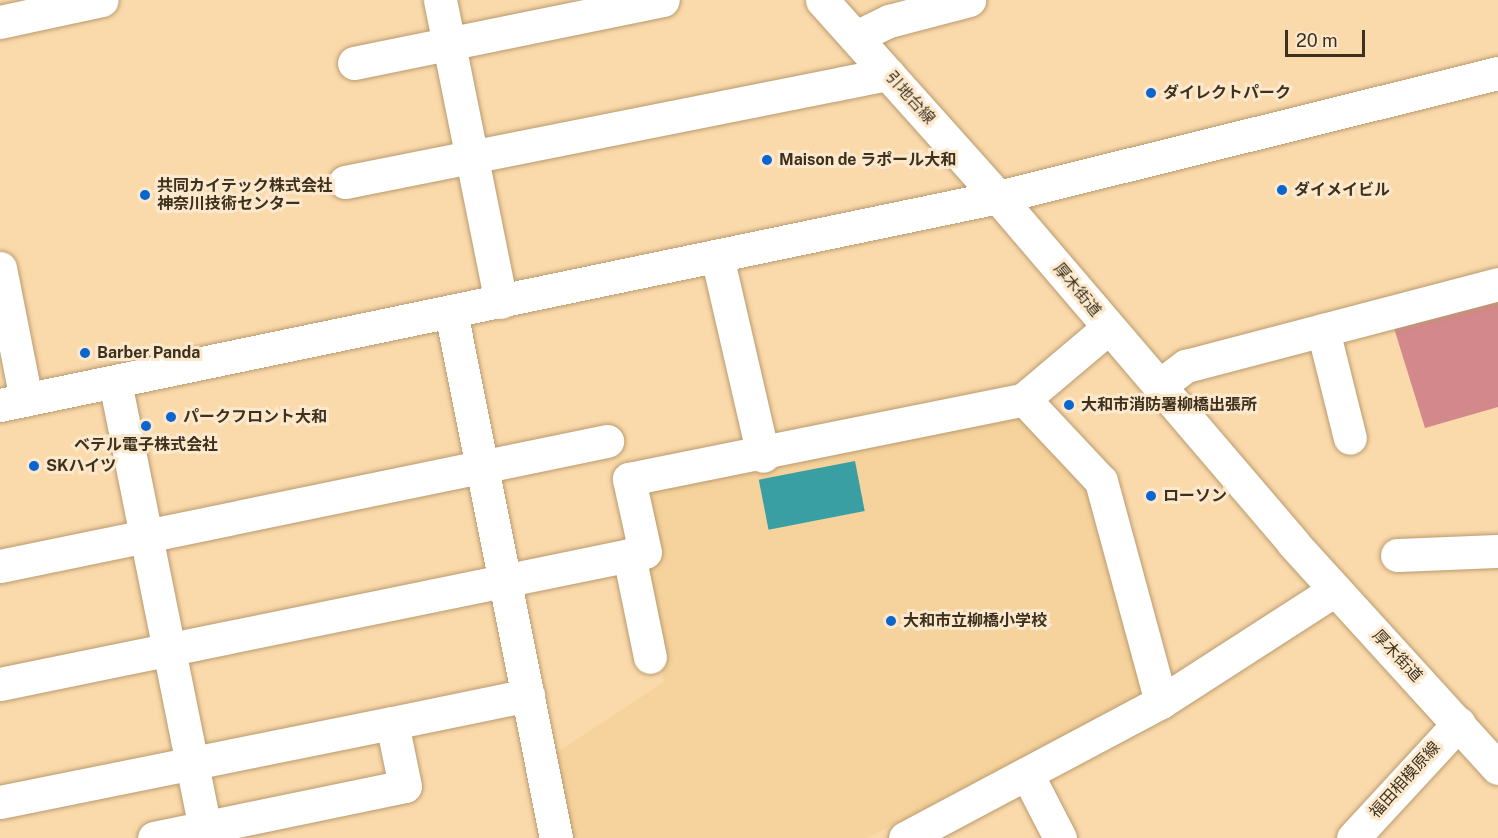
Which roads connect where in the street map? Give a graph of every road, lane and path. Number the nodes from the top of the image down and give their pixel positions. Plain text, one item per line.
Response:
1 (102, 0) edge
2 (440, 0) edge
3 (663, 0) edge
4 (822, 0) edge
5 (969, 0) edge
6 (0, 22) edge
7 (856, 37) junction
8 (449, 44) junction
9 (354, 63) dead end
10 (1498, 73) edge
11 (888, 74) junction
12 (471, 157) junction
13 (345, 182) dead end
14 (998, 197) junction
15 (717, 256) junction
16 (0, 268) edge
17 (1498, 284) edge
18 (501, 302) junction
19 (451, 312) junction
20 (1108, 328) junction
21 (1323, 330) junction
22 (115, 382) junction
23 (1159, 386) junction
24 (1024, 399) junction
25 (13, 402) edge
26 (1350, 438) dead end
27 (607, 441) dead end
28 (763, 456) junction
29 (482, 467) junction
30 (145, 536) junction
31 (1498, 551) edge
32 (629, 555) junction
33 (1397, 555) dead end
34 (0, 566) edge
35 (504, 580) junction
36 (1335, 590) junction
37 (169, 648) junction
38 (650, 657) dead end
39 (0, 684) edge
40 (528, 695) junction
41 (1161, 702) junction
42 (392, 723) junction
43 (1459, 723) junction
44 (192, 763) junction
45 (1498, 768) edge
46 (1027, 774) junction
47 (0, 802) edge
48 (206, 833) edge
49 (154, 838) edge
50 (556, 838) edge
51 (905, 838) edge
52 (1060, 838) edge
53 (1353, 838) edge

1 - 6 street
2 - 8 street
3 - 8 street
4 - 7 street, 引地台線
5 - 7 street
7 - 11 street, 引地台線
8 - 9 street
8 - 12 street
10 - 14 street
11 - 12 street
11 - 14 street, 引地台線
12 - 13 street
12 - 18 street
14 - 15 street
14 - 20 street, 厚木街道
15 - 18 street
15 - 28 street
16 - 25 street
17 - 21 street
18 - 19 street
19 - 22 street
19 - 29 street
20 - 23 street, 厚木街道
20 - 24 street
21 - 23 street
21 - 26 street
22 - 25 street
22 - 30 street
23 - 36 street, 厚木街道
24 - 28 street
24 - 41 street
27 - 29 street
28 - 32 street
29 - 30 street
29 - 35 street
30 - 34 street
30 - 37 street
31 - 33 street
32 - 35 street
32 - 38 street
35 - 37 street
35 - 40 street
36 - 41 street
36 - 43 street, 厚木街道
37 - 39 street
37 - 44 street
40 - 42 street
40 - 50 street
41 - 46 street
42 - 44 street
42 - 48 street
43 - 45 street, 厚木街道
43 - 53 street, 福田相模原線
44 - 47 street
44 - 48 street
46 - 51 street
46 - 52 street
48 - 49 street

